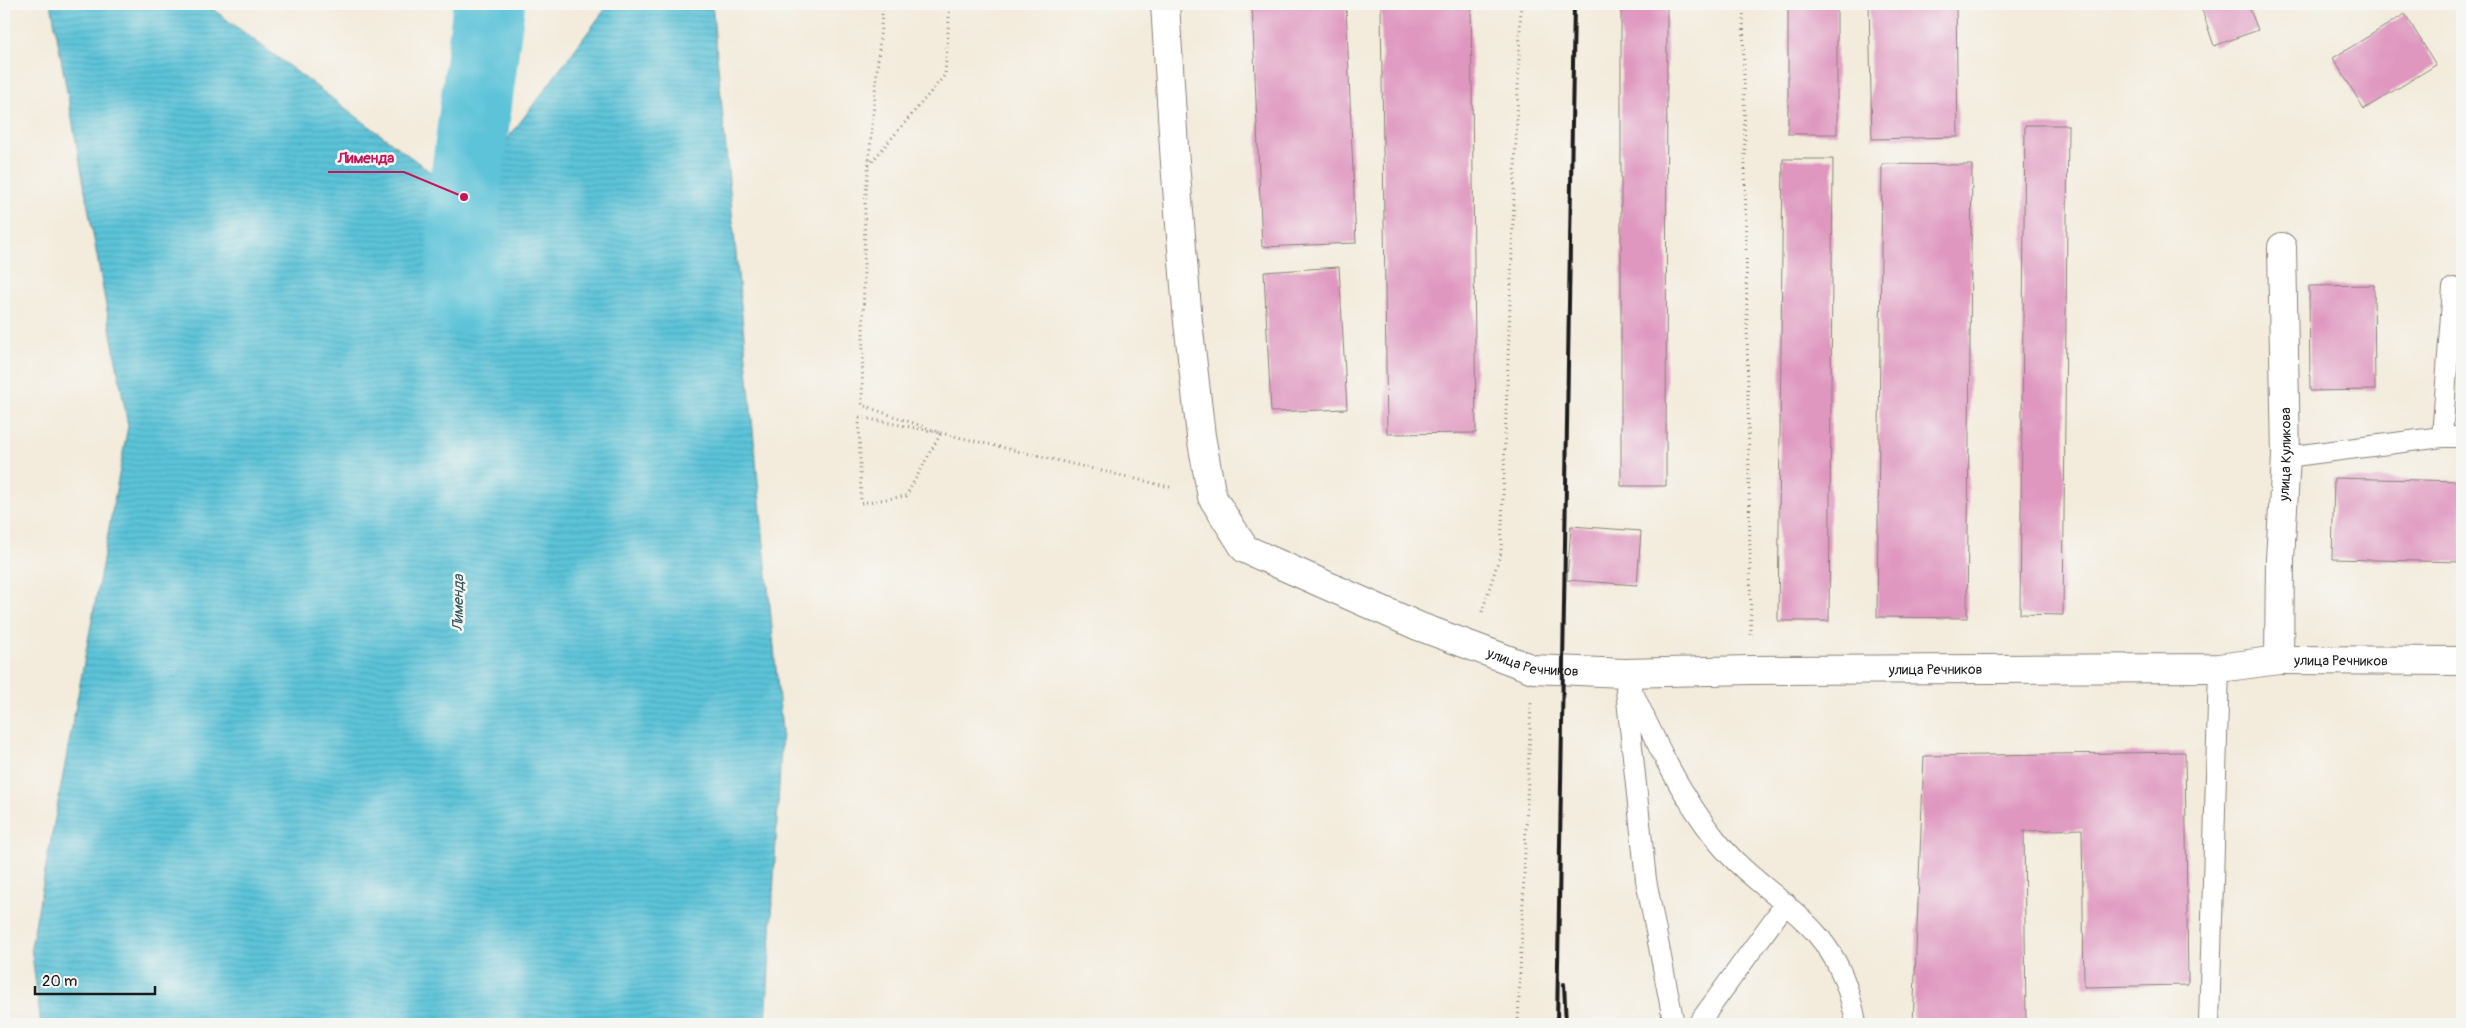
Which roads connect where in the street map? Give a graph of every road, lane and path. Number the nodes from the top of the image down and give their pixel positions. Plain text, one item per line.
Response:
1 (884, 4) edge
2 (950, 4) edge
3 (1165, 4) edge
4 (1520, 4) edge
5 (1743, 4) edge
6 (868, 166) junction
7 (2282, 247) dead end
8 (2453, 288) dead end
9 (941, 433) junction
10 (2442, 437) junction
11 (2462, 437) edge
12 (2286, 457) junction
13 (1212, 497) junction
14 (1470, 646) junction
15 (2279, 660) junction
16 (2462, 661) edge
17 (2219, 668) junction
18 (1533, 669) junction
19 (1751, 670) junction
20 (1624, 673) junction
21 (1786, 903) junction
22 (1518, 1024) edge
23 (1674, 1024) edge
24 (1698, 1024) edge
25 (1856, 1024) edge
26 (2209, 1024) edge

1 - 6 path
2 - 6 path
3 - 13 street
4 - 14 path
5 - 19 path
6 - 9 path
7 - 12 street, улица Куликова
8 - 10 lane
9 - 9 path
9 - 13 path
10 - 11 lane
10 - 12 lane
12 - 15 street, улица Куликова
13 - 14 street, улица Речников
14 - 18 street, улица Речников
15 - 16 street, улица Речников
15 - 17 street, улица Речников
17 - 19 street, улица Речников
17 - 26 lane
18 - 20 street, улица Речников
18 - 22 path
19 - 20 street, улица Речников
20 - 21 lane
20 - 23 lane
21 - 24 lane
21 - 25 lane

